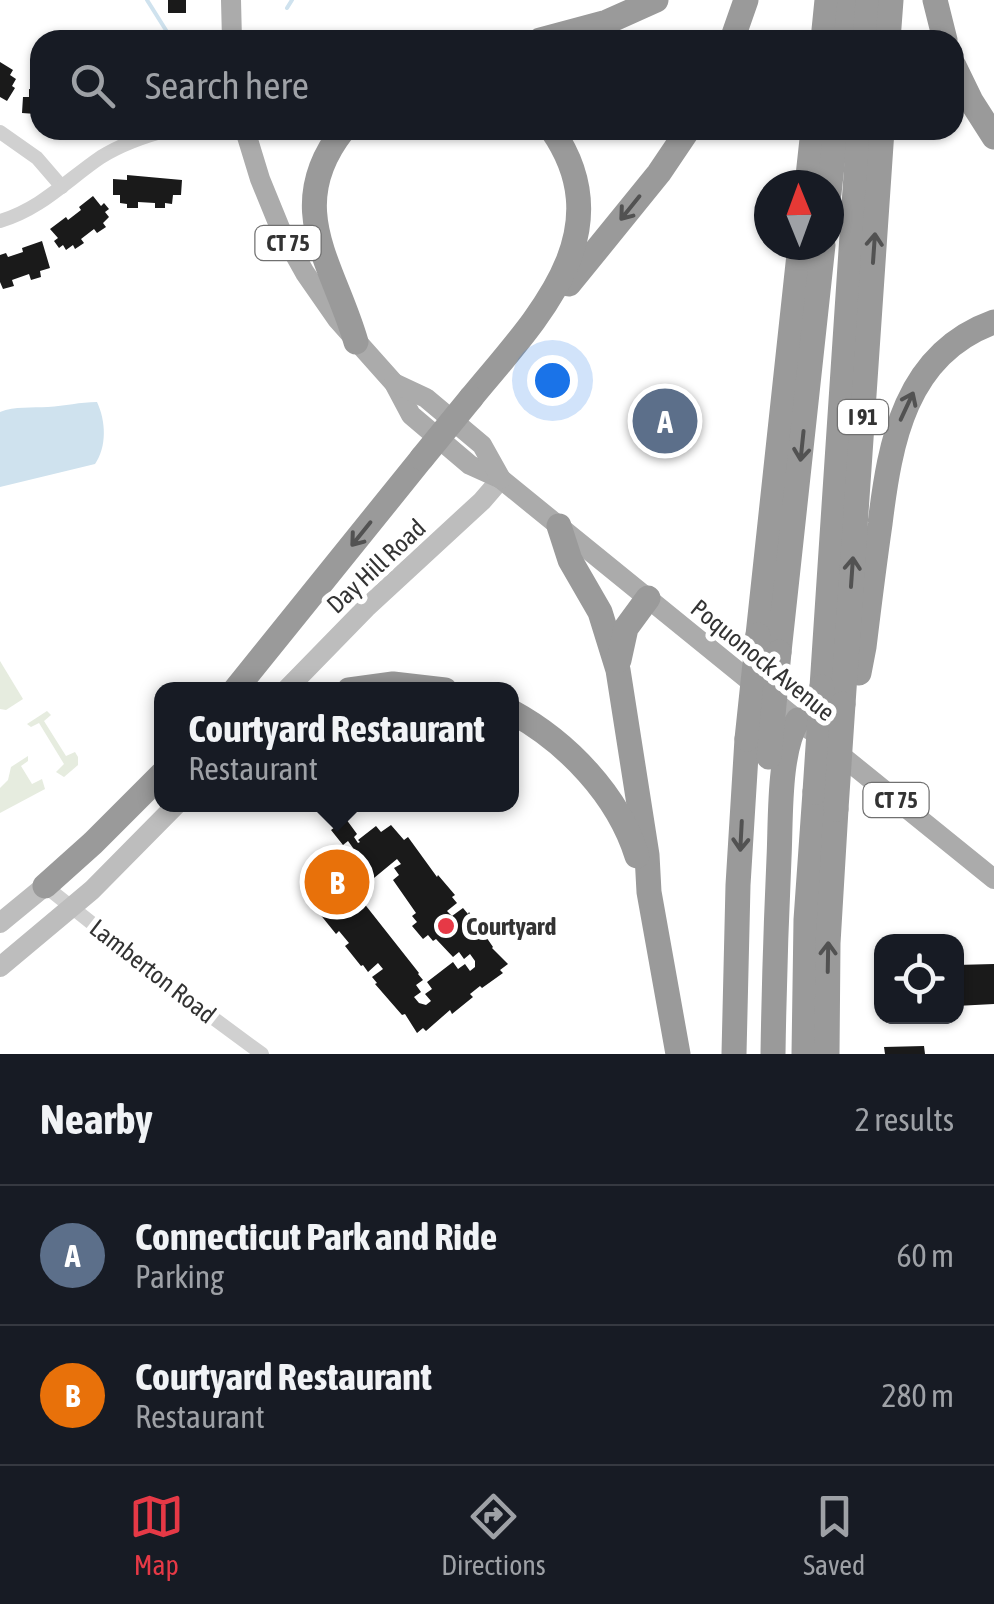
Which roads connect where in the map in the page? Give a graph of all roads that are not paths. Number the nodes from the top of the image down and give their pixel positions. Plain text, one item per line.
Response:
1 (231, 0) edge
2 (656, 0) edge
3 (746, 0) edge
4 (827, 0) edge
5 (850, 0) edge
6 (868, 0) edge
7 (891, 0) edge
8 (936, 0) edge
9 (232, 30) edge
10 (577, 30) edge
11 (736, 30) edge
12 (823, 30) edge
13 (847, 30) edge
14 (866, 30) edge
15 (889, 30) edge
16 (943, 30) edge
17 (964, 87) edge
18 (0, 132) edge
19 (994, 137) edge
20 (141, 140) edge
21 (248, 140) edge
22 (336, 140) edge
23 (558, 140) edge
24 (681, 140) edge
25 (812, 140) edge
26 (835, 140) edge
27 (858, 140) edge
28 (881, 140) edge
29 (809, 170) edge
30 (832, 170) edge
31 (62, 187) junction
32 (0, 220) edge
33 (798, 260) edge
34 (821, 260) edge
35 (535, 319) junction
36 (994, 322) edge
37 (356, 342) junction
38 (502, 479) junction
39 (560, 526) junction
40 (648, 598) junction
41 (618, 670) junction
42 (241, 682) edge
43 (294, 682) edge
44 (844, 704) junction
45 (519, 717) edge
46 (798, 720) junction
47 (154, 782) edge
48 (170, 812) edge
49 (994, 879) edge
50 (45, 886) junction
51 (649, 892) junction
52 (73, 908) junction
53 (0, 923) edge
54 (0, 968) edge
55 (262, 1054) edge
56 (678, 1054) edge
57 (734, 1054) edge
58 (757, 1054) edge
59 (773, 1054) edge
60 (789, 1054) edge
61 (804, 1054) edge
62 (826, 1054) edge

1 - 9 main road
2 - 10 highway
3 - 11 highway
4 - 12 highway
5 - 13 highway
6 - 14 highway
7 - 15 highway
8 - 16 highway
17 - 19 highway
18 - 31 street
20 - 31 street
21 - 37 main road, Poquonock Avenue / CT 75
22 - 37 highway
23 - 35 highway
24 -> 35 highway
25 - 29 highway
26 - 30 highway
27 - 61 highway, bridge
44 -> 28 highway, I 91
31 - 32 street
33 -> 57 highway, bridge
34 -> 58 highway, bridge
35 -> 42 highway, bridge
44 -> 36 highway
37 - 38 main road, Poquonock Avenue / CT 75
38 - 39 main road, Poquonock Avenue / CT 75
38 - 43 main road, Day Hill Road
39 - 40 main road, Poquonock Avenue / CT 75
39 - 41 highway
40 - 41 highway
40 - 46 main road, Poquonock Avenue / CT 75
41 - 51 highway
62 -> 44 highway, I 91, bridge
45 - 51 highway
46 - 49 main road, Poquonock Avenue / CT 75
46 - 59 highway
46 - 60 highway
47 - 50 highway
48 - 52 main road
50 - 52 street, Lamberton Road
50 - 53 main road
51 - 56 highway
52 - 54 main road
52 - 55 street, Lamberton Road

